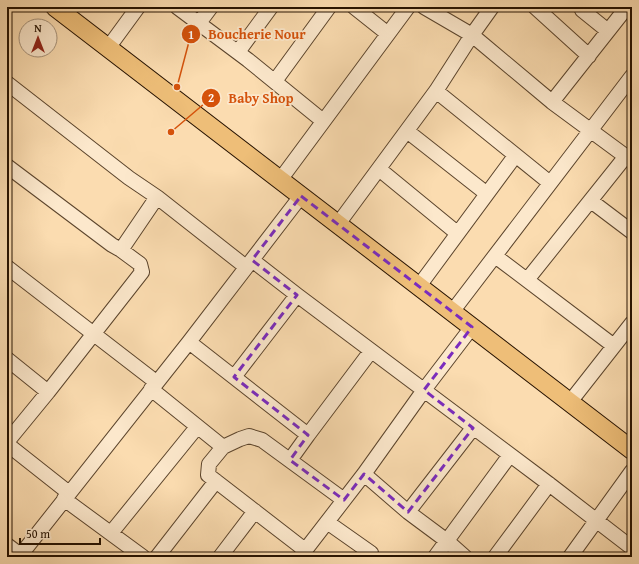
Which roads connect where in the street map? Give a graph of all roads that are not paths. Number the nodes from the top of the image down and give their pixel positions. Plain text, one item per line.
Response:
1 (54, 7) edge
2 (138, 7) edge
3 (177, 7) edge
4 (211, 7) edge
5 (271, 7) edge
6 (329, 7) edge
7 (354, 7) edge
8 (408, 7) edge
9 (424, 7) edge
10 (492, 7) edge
11 (535, 7) edge
12 (581, 7) edge
13 (627, 7) edge
14 (199, 23) junction
15 (608, 31) junction
16 (388, 34) junction
17 (472, 35) junction
18 (108, 48) junction
19 (238, 52) junction
20 (589, 56) junction
21 (275, 81) junction
22 (7, 83) edge
23 (630, 85) edge
24 (436, 91) junction
25 (552, 102) junction
26 (324, 121) junction
27 (591, 130) junction
28 (407, 131) junction
29 (515, 156) junction
30 (629, 158) edge
31 (7, 166) edge
32 (379, 169) junction
33 (280, 180) junction
34 (550, 183) junction
35 (487, 194) junction
36 (301, 196) junction
37 (157, 197) junction
38 (591, 201) junction
39 (338, 224) junction
40 (632, 232) edge
41 (457, 233) junction
42 (121, 250) junction
43 (495, 256) junction
44 (249, 263) junction
45 (7, 267) edge
46 (527, 280) junction
47 (419, 286) junction
48 (297, 296) junction
49 (452, 312) junction
50 (632, 323) edge
51 (472, 327) junction
52 (94, 334) junction
53 (189, 342) junction
54 (614, 346) junction
55 (371, 351) junction
56 (7, 359) edge
57 (234, 377) junction
58 (154, 386) junction
59 (424, 390) junction
60 (48, 392) junction
61 (570, 402) junction
62 (197, 427) junction
63 (473, 428) junction
64 (308, 435) junction
65 (7, 443) edge
66 (631, 446) edge
67 (223, 447) junction
68 (510, 455) junction
69 (290, 460) junction
70 (632, 471) edge
71 (364, 474) junction
72 (216, 482) junction
73 (549, 484) junction
74 (66, 496) junction
75 (344, 500) junction
76 (255, 511) junction
77 (408, 512) junction
78 (595, 521) junction
79 (327, 522) junction
80 (111, 533) junction
81 (448, 541) junction
82 (7, 545) edge
83 (632, 548) edge
84 (303, 553) edge
85 (21, 556) edge
86 (143, 557) edge
87 (157, 557) edge
88 (220, 557) edge
89 (372, 557) edge
90 (436, 557) edge
91 (465, 557) edge
92 (495, 557) edge
93 (570, 557) edge

1 - 18 main road
2 - 18 street
3 - 14 street
4 - 14 street
5 - 19 street
6 - 21 street
7 - 16 street
8 - 16 street
9 - 17 street
10 - 17 street
11 - 20 street
12 - 15 street
13 - 15 street
14 - 19 street
15 - 20 street
16 - 26 street
17 - 24 street
17 - 25 street
18 - 33 main road
19 - 21 street
20 - 25 street
21 - 26 street
22 - 37 street
23 - 27 street
24 - 28 street
24 - 29 street
25 - 27 street
26 - 33 street
27 - 30 street
27 - 34 street
28 - 32 street
28 - 35 street
29 - 34 street
29 - 35 street
30 - 38 street
31 - 42 street
32 - 39 street
32 - 41 street
33 - 36 main road
34 - 43 street
35 - 41 street
36 - 39 main road
36 - 44 street
37 - 42 street
37 - 44 street
38 - 40 street
38 - 46 street
39 - 47 main road
41 - 47 street
42 - 52 street
43 - 46 street
43 - 49 street
44 - 48 street
44 - 53 street
45 - 52 street
46 - 54 street
47 - 49 main road
48 - 55 street
48 - 57 street
49 - 51 main road
50 - 54 street
51 - 59 street
51 - 61 main road
52 - 58 street
52 - 60 street
53 - 57 street
53 - 58 street
54 - 61 street
55 - 59 street
55 - 64 street
56 - 60 street
57 - 64 street
58 - 62 street
58 - 74 street
59 - 63 street
59 - 71 street
60 - 65 street
61 - 66 main road
62 - 67 street
62 - 80 street
63 - 68 street
63 - 77 street
64 - 69 street
65 - 74 street
67 - 69 street
67 - 72 street
68 - 73 street
68 - 81 street
69 - 75 street
70 - 78 street
71 - 75 street
71 - 77 street
72 - 76 street
72 - 87 street
73 - 78 street
73 - 92 street
74 - 80 street
74 - 85 street
75 - 79 street
76 - 84 street
76 - 88 street
77 - 81 street
78 - 83 street
78 - 93 street
79 - 84 street
79 - 89 street
80 - 86 street
81 - 90 street
81 - 91 street
82 - 85 street

